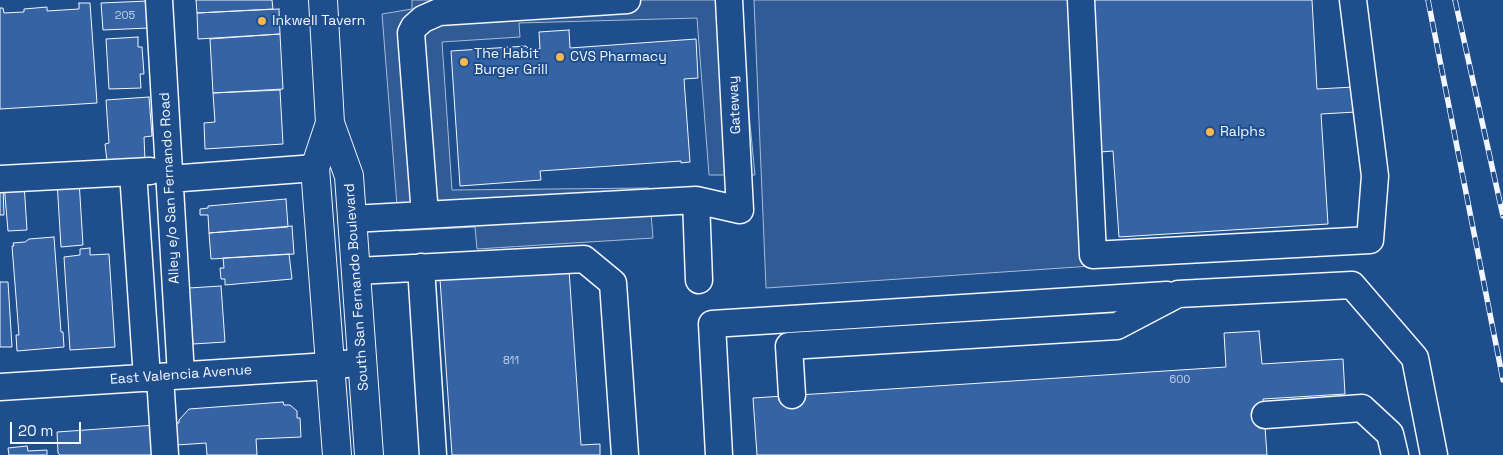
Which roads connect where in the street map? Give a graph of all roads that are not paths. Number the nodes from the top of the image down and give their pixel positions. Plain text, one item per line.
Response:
1 (159, 0) edge
2 (324, 0) edge
3 (627, 0) edge
4 (729, 0) edge
5 (1082, 0) edge
6 (1353, 0) edge
7 (330, 123) junction
8 (315, 168) junction
9 (133, 172) junction
10 (169, 175) junction
11 (0, 179) edge
12 (696, 200) junction
13 (425, 215) junction
14 (352, 219) junction
15 (420, 267) junction
16 (357, 271) junction
17 (699, 280) dead end
18 (1178, 294) junction
19 (362, 362) junction
20 (329, 366) junction
21 (163, 377) junction
22 (0, 387) edge
23 (792, 395) dead end
24 (1264, 416) dead end
25 (165, 455) edge
26 (337, 455) edge
27 (369, 455) edge
28 (434, 455) edge
29 (624, 455) edge
30 (719, 455) edge
31 (1395, 455) edge
32 (1434, 455) edge

1 - 10 street, Alley e/o San Fernando Road
2 - 7 main road, South San Fernando Boulevard
3 - 13 street
4 - 12 street, Gateway
5 - 6 street
7 - 8 main road, South San Fernando Boulevard
7 - 14 main road, South San Fernando Boulevard
8 - 10 street
8 - 20 main road, South San Fernando Boulevard
9 - 10 street
9 - 11 street
9 - 21 street
10 - 21 street, Alley e/o San Fernando Road
12 - 13 street
12 - 17 street
13 - 14 street
14 - 16 main road, South San Fernando Boulevard
15 - 16 street
15 - 28 street
15 - 29 street
16 - 19 main road, South San Fernando Boulevard
18 - 23 street
18 - 30 street
18 - 32 street
19 - 20 street, East Valencia Avenue
19 - 27 main road, South San Fernando Boulevard
20 - 21 street, East Valencia Avenue
20 - 26 main road, South San Fernando Boulevard
21 - 22 street, East Valencia Avenue
21 - 25 street, Alley e/o San Fernando Road
24 - 31 street

